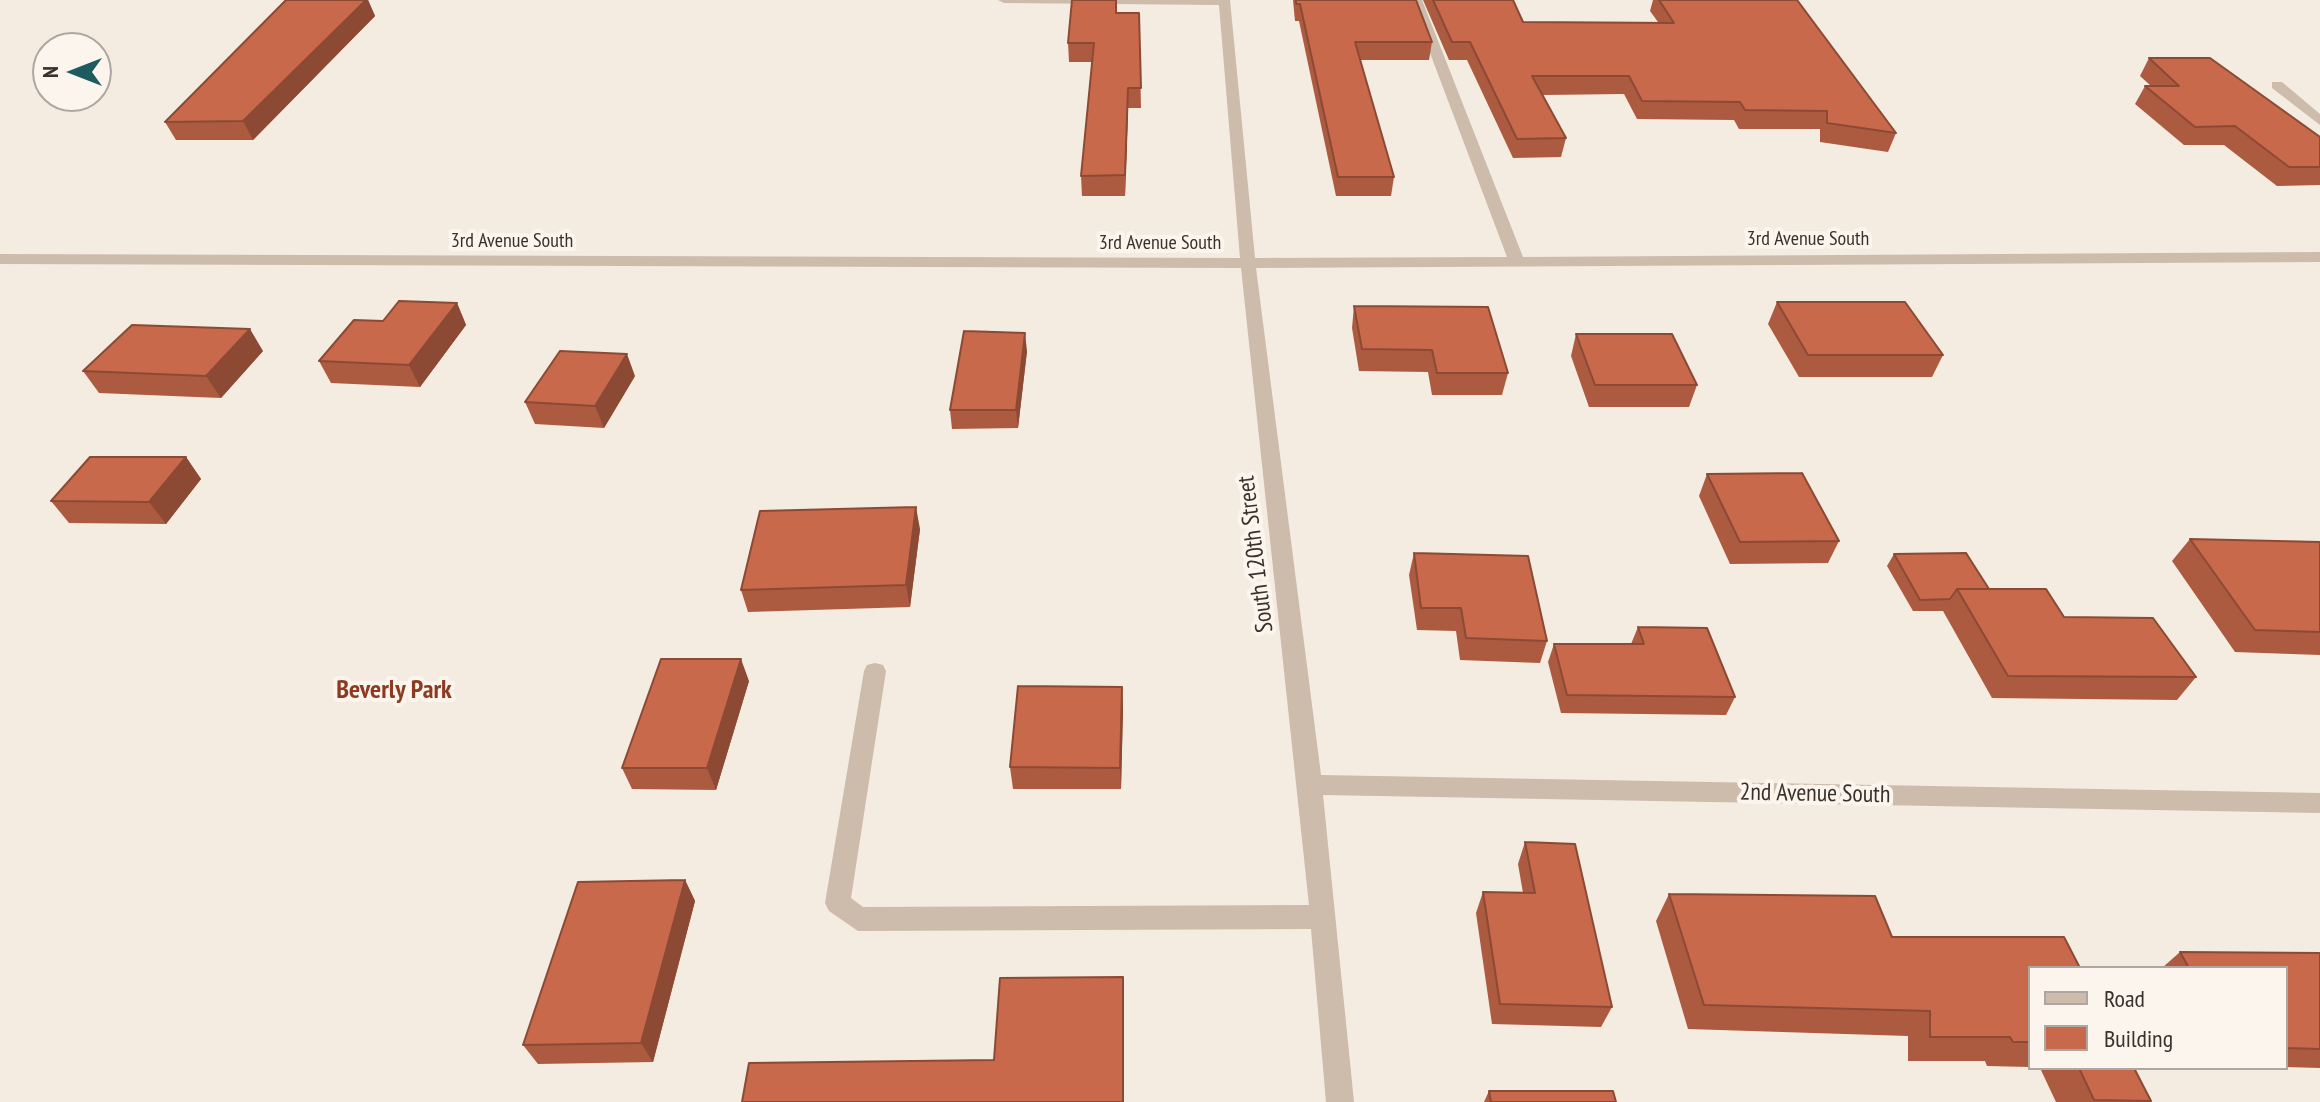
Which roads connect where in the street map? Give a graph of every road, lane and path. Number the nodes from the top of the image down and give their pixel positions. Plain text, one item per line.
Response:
1 (1004, 0) edge
2 (1416, 0) edge
3 (1225, 1) edge
4 (2277, 85) dead end
5 (2320, 121) edge
6 (2320, 257) edge
7 (0, 259) edge
8 (17, 259) junction
9 (1516, 260) junction
10 (1248, 263) junction
11 (0, 275) edge
12 (875, 671) dead end
13 (1310, 785) junction
14 (2320, 803) edge
15 (1323, 917) junction
16 (1340, 1102) edge

1 - 3 street
2 - 9 street
3 - 10 street, South 120th Street
4 - 5 street
6 - 9 street, 3rd Avenue South
7 - 8 street, 3rd Avenue South
8 - 10 street, 3rd Avenue South
8 - 11 street
9 - 10 street, 3rd Avenue South
10 - 13 street, South 120th Street
12 - 15 street
13 - 14 street, 2nd Avenue South
13 - 15 street, South 120th Street
15 - 16 street, South 120th Street

